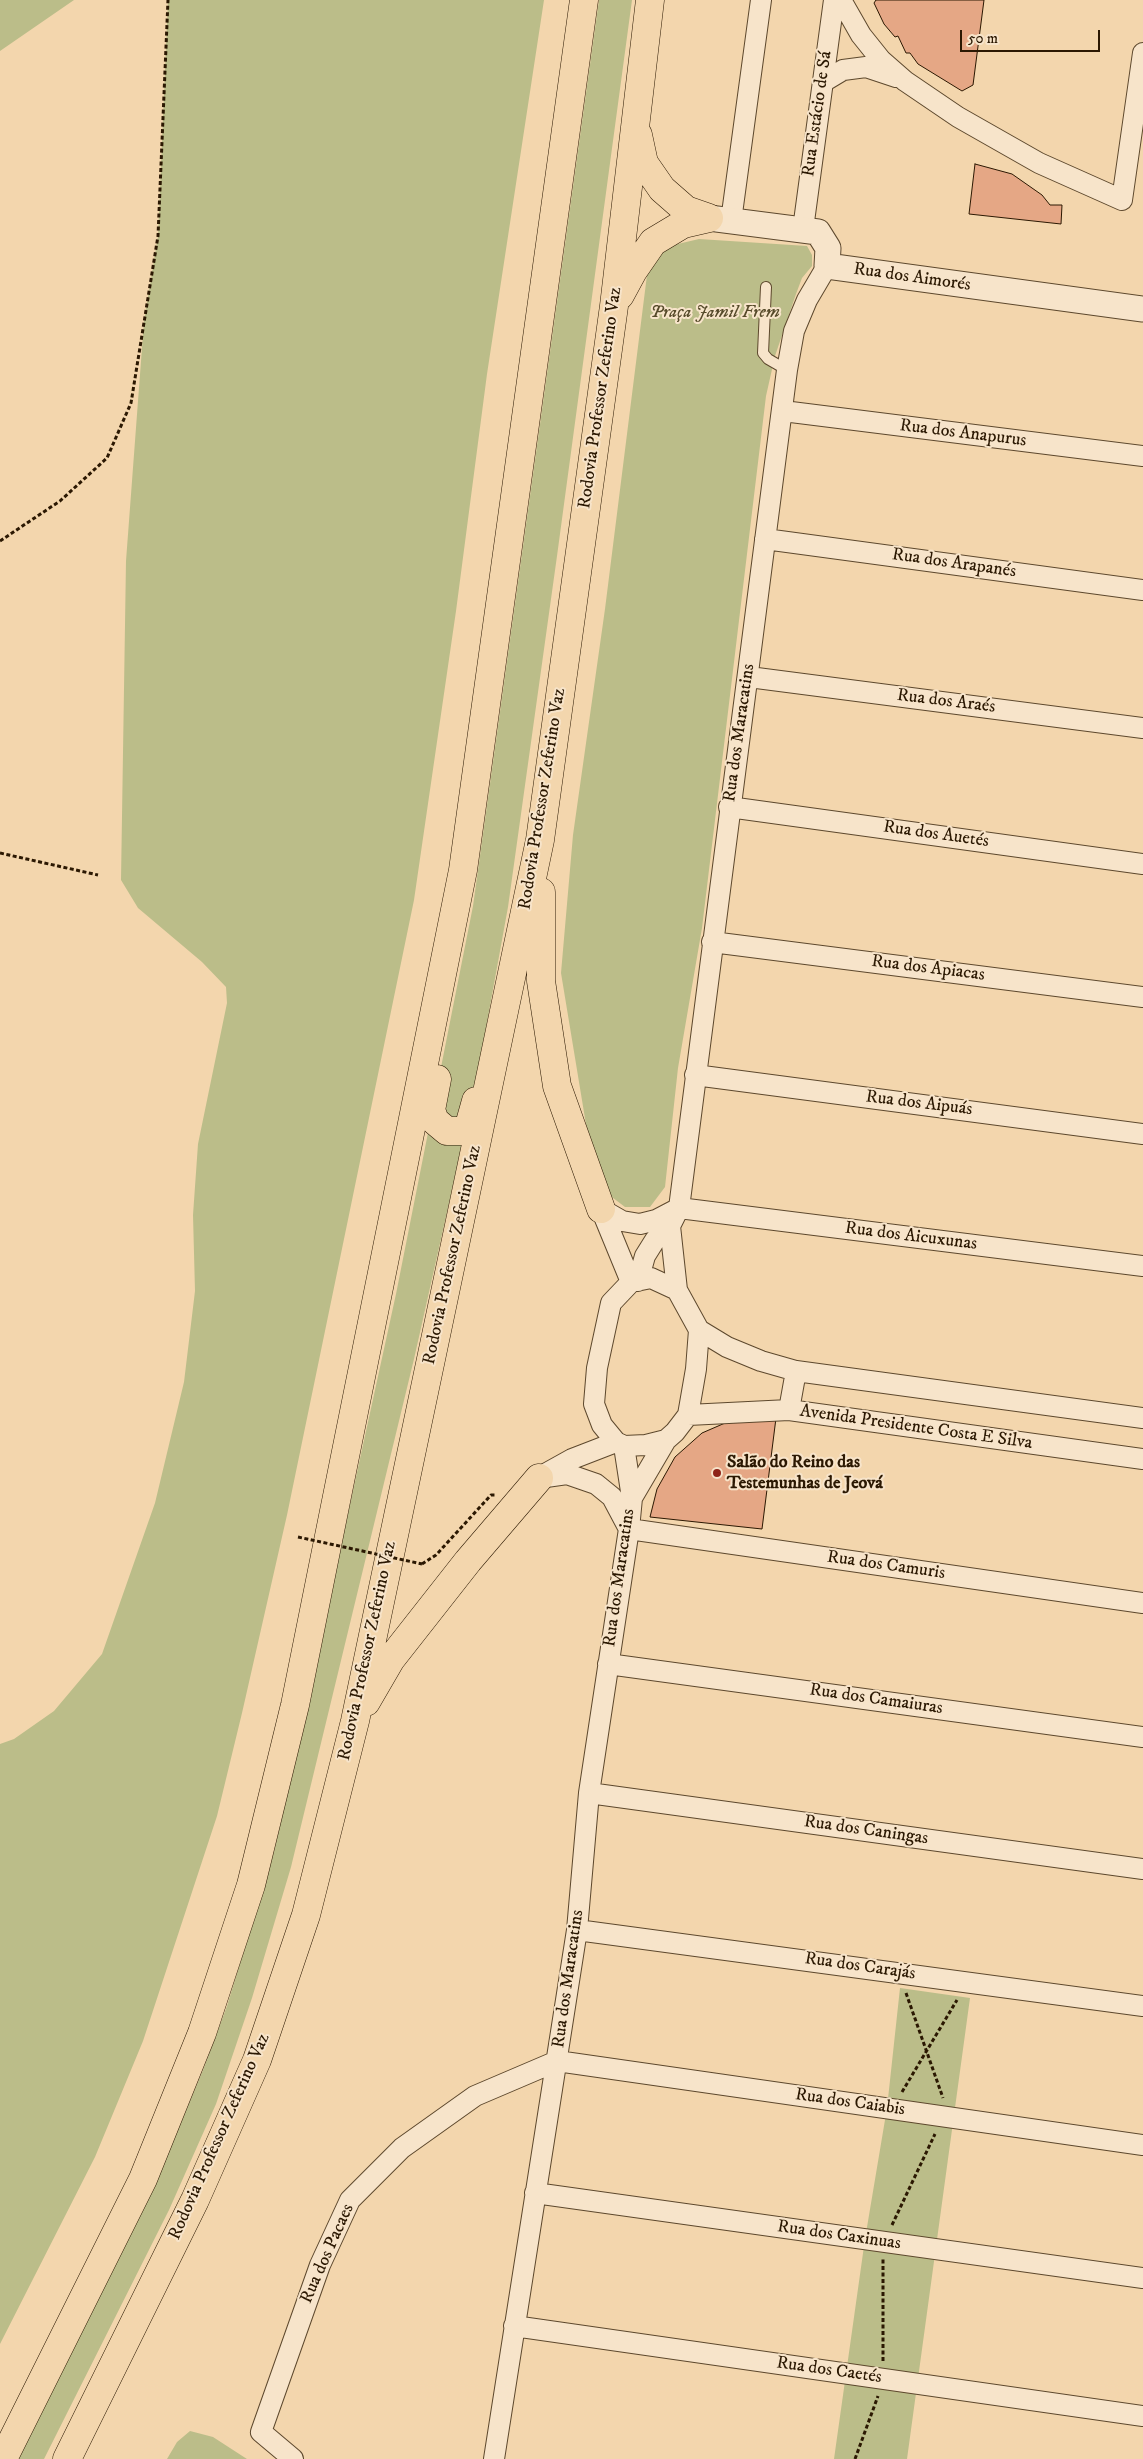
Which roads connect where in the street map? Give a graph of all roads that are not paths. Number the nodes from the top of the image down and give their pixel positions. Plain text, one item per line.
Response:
1 (584, 0) edge
2 (650, 0) edge
3 (761, 0) edge
4 (834, 0) edge
5 (841, 0) edge
6 (1143, 53) edge
7 (905, 81) junction
8 (823, 82) junction
9 (636, 122) junction
10 (720, 219) junction
11 (803, 229) junction
12 (827, 266) junction
13 (766, 287) dead end
14 (614, 306) junction
15 (1143, 309) edge
16 (787, 370) junction
17 (783, 411) junction
18 (1143, 456) edge
19 (589, 488) junction
20 (510, 533) junction
21 (765, 539) junction
22 (1143, 590) edge
23 (749, 676) junction
24 (1143, 728) edge
25 (729, 807) junction
26 (540, 840) junction
27 (1143, 864) edge
28 (712, 942) junction
29 (1143, 997) edge
30 (694, 1075) junction
31 (1143, 1134) edge
32 (679, 1208) junction
33 (601, 1209) junction
34 (670, 1226) junction
35 (1143, 1266) edge
36 (634, 1282) junction
37 (677, 1290) junction
38 (699, 1330) junction
39 (796, 1371) junction
40 (789, 1410) junction
41 (688, 1415) junction
42 (1143, 1418) edge
43 (666, 1440) junction
44 (620, 1444) junction
45 (1143, 1459) edge
46 (539, 1478) junction
47 (632, 1498) junction
48 (629, 1529) junction
49 (1143, 1603) edge
50 (608, 1664) junction
51 (355, 1721) junction
52 (1143, 1737) edge
53 (590, 1793) junction
54 (1143, 1869) edge
55 (577, 1930) junction
56 (1143, 2006) edge
57 (557, 2061) junction
58 (1143, 2145) edge
59 (535, 2193) junction
60 (1143, 2278) edge
61 (514, 2326) junction
62 (1143, 2416) edge
63 (3, 2459) edge
64 (67, 2459) edge
65 (293, 2459) edge
66 (494, 2459) edge

1 - 20 highway
2 - 9 highway, Rodovia Professor Zeferino Vaz
3 - 10 street
4 - 8 street, Rua Estácio de Sá
5 - 7 street
6 - 7 street
7 - 8 street
8 - 11 street, Rua Estácio de Sá
9 - 10 highway
9 - 14 highway, Rodovia Professor Zeferino Vaz
10 - 11 street
10 - 14 highway
11 - 12 street
12 - 15 street, Rua dos Aimorés
12 - 16 street, Rua dos Maracatins
13 - 16 lane
14 - 19 highway, Rodovia Professor Zeferino Vaz
16 - 17 street, Rua dos Maracatins
17 - 18 street, Rua dos Anapurus
17 - 21 street, Rua dos Maracatins
19 - 20 highway
19 - 26 highway, Rodovia Professor Zeferino Vaz
20 - 63 highway
21 - 22 street, Rua dos Arapanés
21 - 23 street, Rua dos Maracatins
23 - 24 street, Rua dos Araés
23 - 25 street, Rua dos Maracatins
25 - 27 street, Rua dos Auetés
25 - 28 street, Rua dos Maracatins
26 - 33 highway
26 - 51 highway, Rodovia Professor Zeferino Vaz
28 - 29 street, Rua dos Apiacas
28 - 30 street, Rua dos Maracatins
30 - 31 street, Rua dos Aipuás
30 - 32 street, Rua dos Maracatins
32 - 33 street
32 - 34 street, Rua dos Maracatins
32 - 35 street, Rua dos Aicuxunas
33 - 36 street
34 - 36 street, Rua dos Maracatins
34 - 37 street
36 - 37 street
36 - 44 street
37 - 38 street
38 - 39 street
38 - 41 street
39 - 40 street
39 - 42 street
40 - 41 street, Avenida Presidente Costa E Silva
40 - 45 street, Avenida Presidente Costa E Silva
41 - 43 street
43 - 44 street
43 - 47 street, Rua dos Maracatins
44 - 46 street
44 - 47 street, Rua dos Maracatins
46 - 48 street
46 - 51 highway
47 - 48 street, Rua dos Maracatins
48 - 49 street, Rua dos Camuris
48 - 50 street, Rua dos Maracatins
50 - 52 street, Rua dos Camaiuras
50 - 53 street, Rua dos Maracatins
51 - 64 highway, Rodovia Professor Zeferino Vaz
53 - 54 street, Rua dos Caningas
53 - 55 street, Rua dos Maracatins
55 - 56 street, Rua dos Carajás
55 - 57 street, Rua dos Maracatins
57 - 58 street, Rua dos Caiabis
57 - 59 street, Rua dos Maracatins
57 - 65 street, Rua dos Pacaes
59 - 60 street, Rua dos Caxinuas
59 - 61 street, Rua dos Maracatins
61 - 62 street, Rua dos Caetés
61 - 66 street, Rua dos Maracatins

